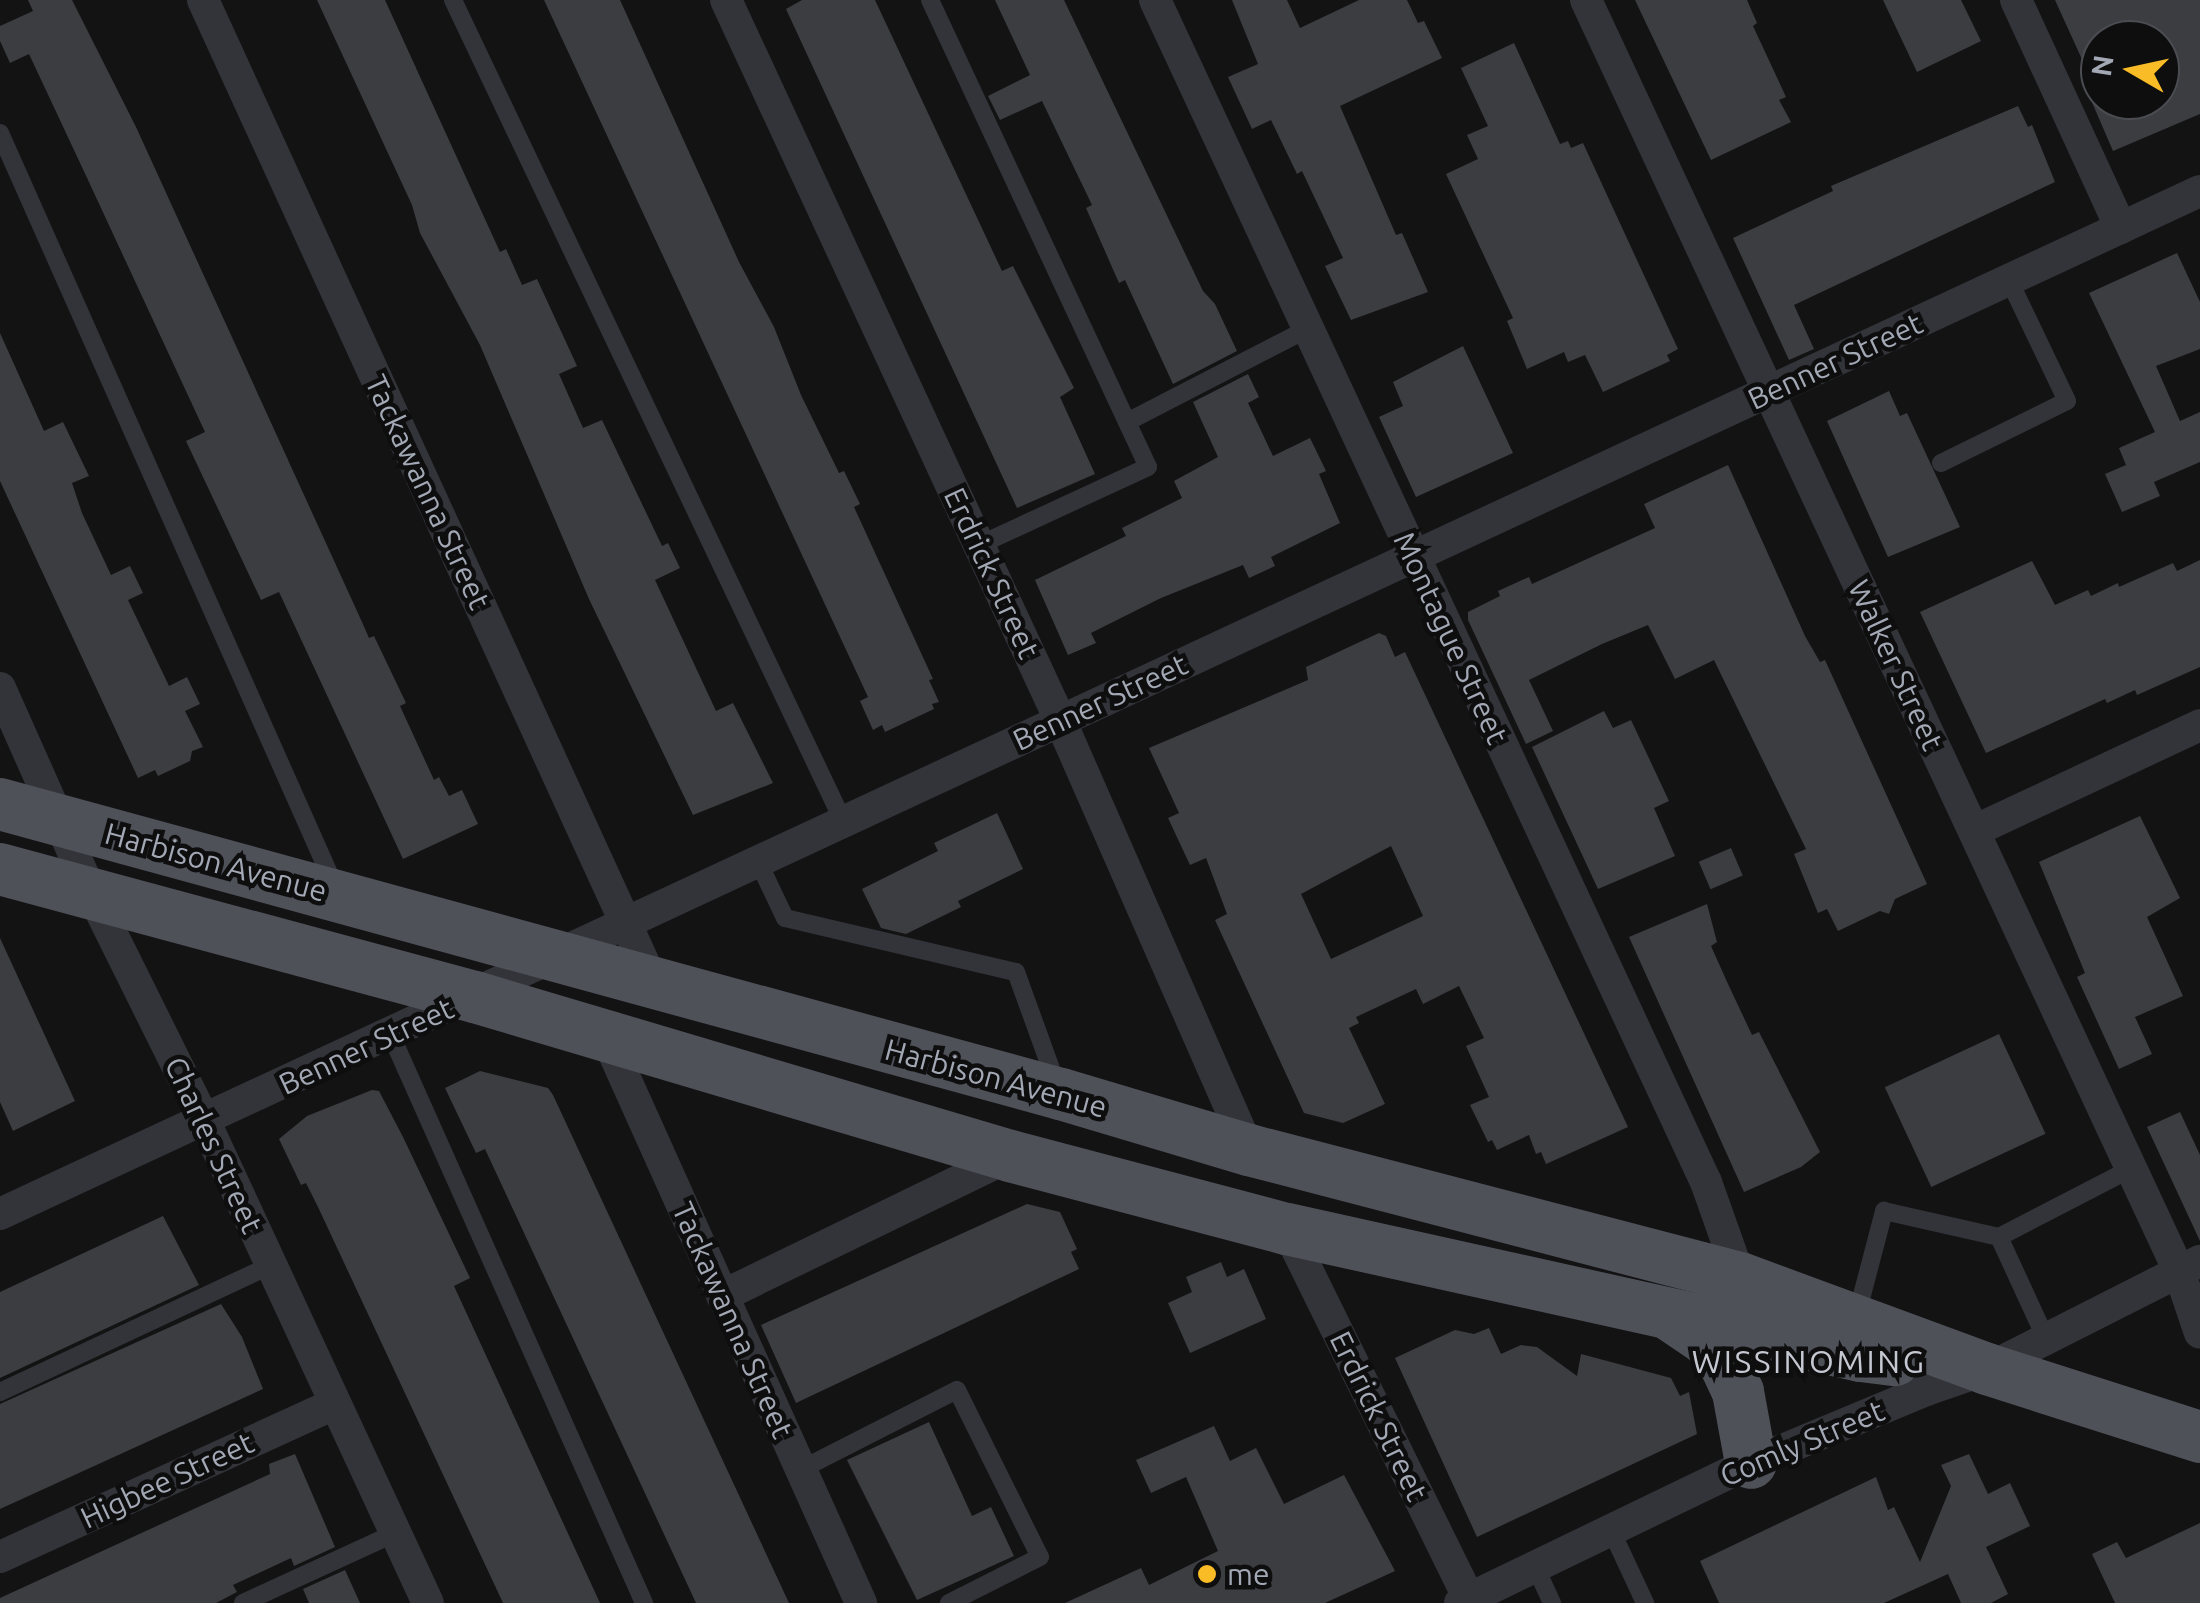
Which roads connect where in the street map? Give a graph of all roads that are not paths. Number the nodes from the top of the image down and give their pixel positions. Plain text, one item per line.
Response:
1 (203, 0) edge
2 (453, 0) edge
3 (726, 0) edge
4 (930, 0) edge
5 (1156, 0) edge
6 (1586, 0) edge
7 (2016, 0) edge
8 (0, 133) edge
9 (2200, 192) edge
10 (2122, 228) junction
11 (2008, 280) junction
12 (1307, 328) junction
13 (1768, 393) junction
14 (1127, 422) junction
15 (1941, 463) dead end
16 (979, 545) junction
17 (1414, 558) junction
18 (0, 688) edge
19 (1060, 720) junction
20 (2200, 726) edge
21 (0, 804) edge
22 (62, 820) junction
23 (843, 821) junction
24 (1974, 831) junction
25 (758, 861) junction
26 (0, 869) edge
27 (91, 892) junction
28 (339, 896) junction
29 (625, 923) junction
30 (556, 955) junction
31 (654, 983) junction
32 (475, 996) junction
33 (391, 1035) junction
34 (606, 1036) junction
35 (1061, 1094) junction
36 (204, 1120) junction
37 (1248, 1150) junction
38 (1010, 1156) junction
39 (2130, 1169) junction
40 (0, 1214) edge
41 (1287, 1229) junction
42 (1999, 1236) junction
43 (271, 1265) junction
44 (2189, 1266) edge
45 (1740, 1278) junction
46 (722, 1296) junction
47 (1668, 1314) junction
48 (1855, 1320) junction
49 (2200, 1333) edge
50 (2046, 1339) junction
51 (1987, 1369) junction
52 (0, 1392) edge
53 (334, 1404) junction
54 (2200, 1437) edge
55 (1751, 1464) junction
56 (800, 1470) junction
57 (1611, 1530) junction
58 (396, 1533) junction
59 (0, 1558) edge
60 (1535, 1566) junction
61 (1466, 1602) edge
62 (243, 1603) edge
63 (428, 1603) edge
64 (644, 1603) edge
65 (861, 1603) edge
66 (948, 1603) edge
67 (1552, 1603) edge
68 (1646, 1603) edge

1 - 29 street, Tackawanna Street
2 - 23 lane
3 - 16 street, Erdrick Street
4 - 14 lane
5 - 12 street, Montague Street
6 - 13 street, Walker Street
7 - 10 street
8 - 28 lane
9 - 10 street, Benner Street
10 - 11 street, Benner Street
11 - 13 street, Benner Street
11 - 15 lane
12 - 14 lane
12 - 17 street, Montague Street
13 - 17 street, Benner Street
13 - 24 street, Walker Street
14 - 16 lane
16 - 19 street, Erdrick Street
17 - 19 street, Benner Street
17 - 45 street, Montague Street
18 - 22 street, Charles Street
19 - 23 street, Benner Street
19 - 37 street, Erdrick Street
20 - 24 street
21 - 22 main road, Harbison Avenue
22 - 27 street, Charles Street
22 - 28 main road, Harbison Avenue
23 - 25 street, Benner Street
24 - 39 street, Walker Street
25 - 29 street, Benner Street
25 - 35 lane
26 - 27 main road, Harbison Avenue
27 - 32 main road, Harbison Avenue
27 - 36 street, Charles Street
28 - 30 main road, Harbison Avenue
29 - 30 street, Benner Street
29 - 31 street, Tackawanna Street
30 - 31 main road, Harbison Avenue
30 - 32 street, Benner Street
31 - 35 main road, Harbison Avenue
32 - 33 street, Benner Street
32 - 34 main road, Harbison Avenue
33 - 36 street, Benner Street
33 - 64 lane
34 - 38 main road, Harbison Avenue
34 - 46 street, Tackawanna Street
35 - 37 main road, Harbison Avenue
36 - 40 street, Benner Street
36 - 43 street, Charles Street
37 - 45 main road, Harbison Avenue
38 - 41 main road, Harbison Avenue
38 - 46 street
39 - 42 lane
39 - 44 street, Walker Street
41 - 47 main road, Harbison Avenue
41 - 61 street, Erdrick Street
42 - 48 lane
42 - 50 lane
43 - 52 lane
43 - 53 street, Charles Street
44 - 49 street, Walker Street
44 - 50 street, Comly Street
45 - 48 main road, Harbison Avenue
46 - 56 street, Tackawanna Street
47 - 51 main road, Harbison Avenue
47 - 55 main road
48 - 51 main road, Harbison Avenue
50 - 51 street, Comly Street
51 - 54 main road, Harbison Avenue
51 - 55 street, Comly Street
53 - 58 street, Charles Street
53 - 59 street, Higbee Street
55 - 57 street, Comly Street
56 - 65 street, Tackawanna Street
56 - 66 lane
57 - 60 street, Comly Street
57 - 68 lane
58 - 62 lane
58 - 63 street, Charles Street
60 - 61 street, Comly Street
60 - 67 lane

